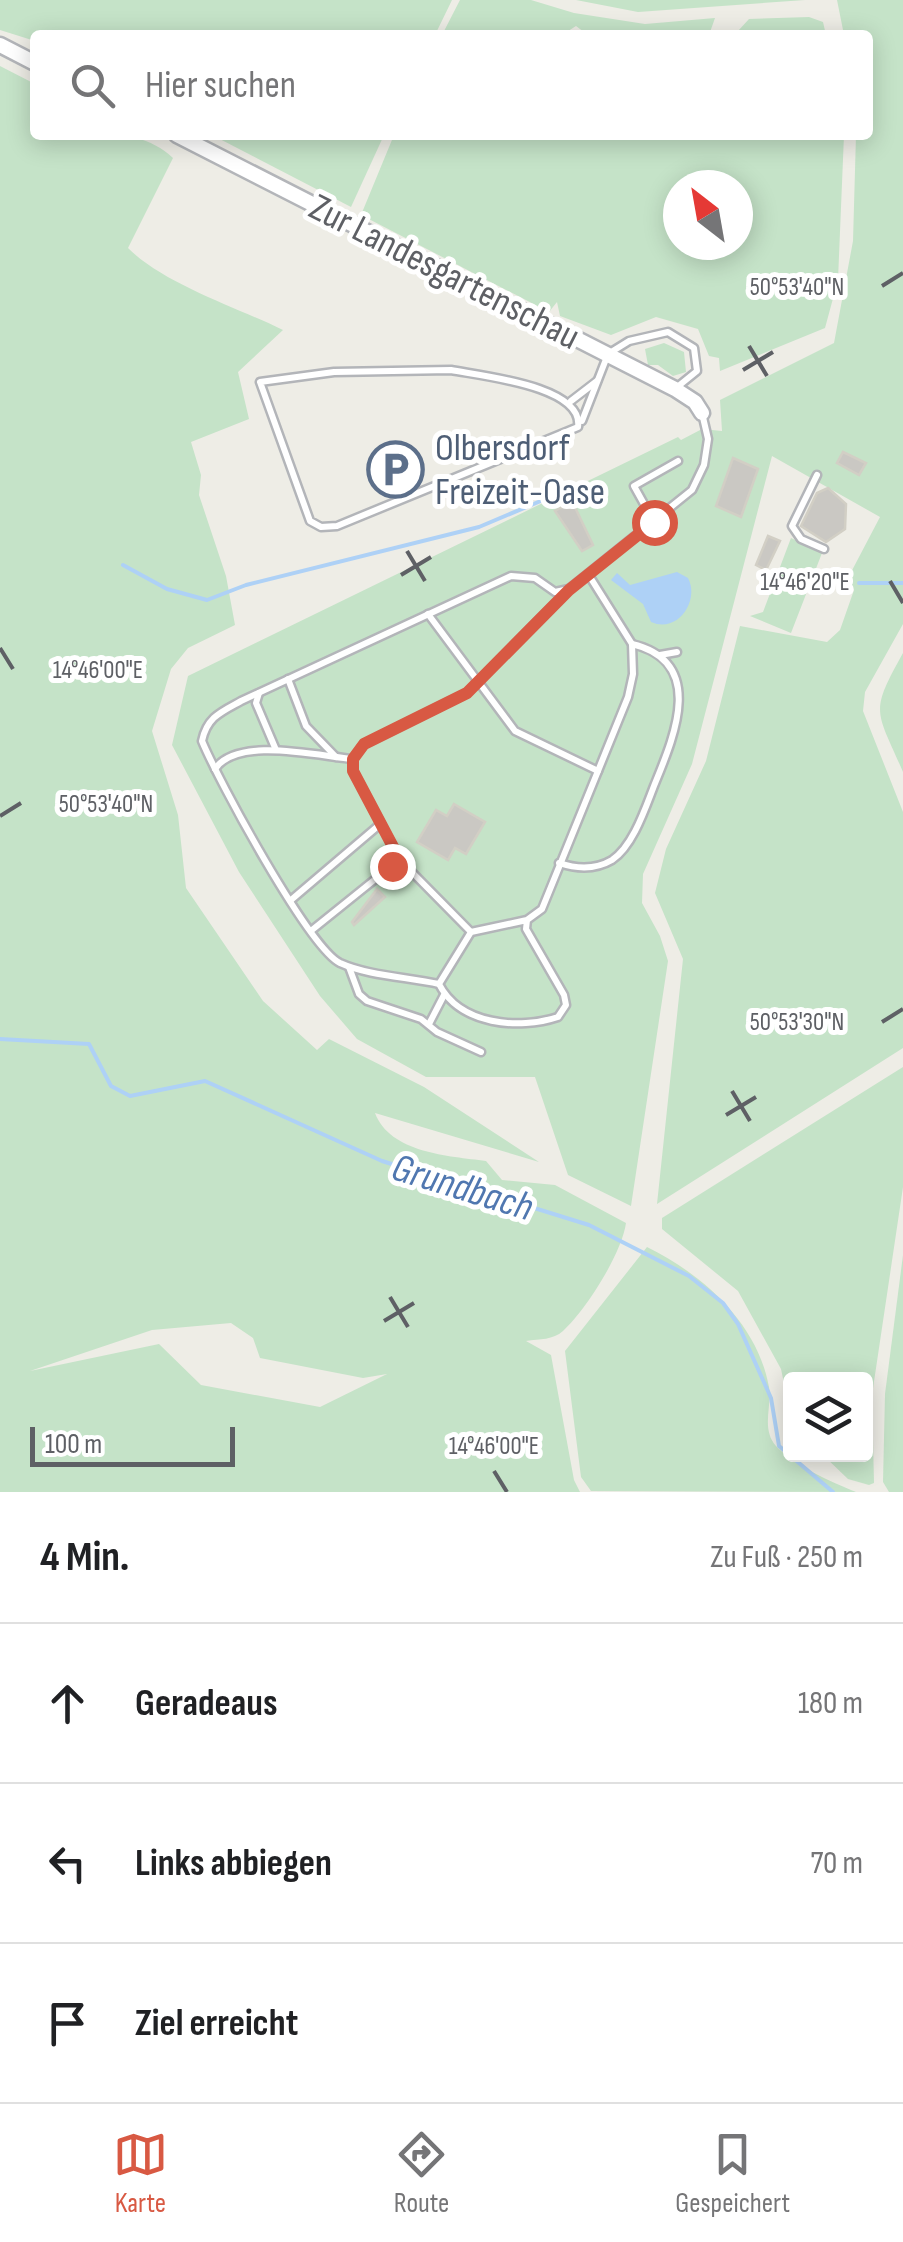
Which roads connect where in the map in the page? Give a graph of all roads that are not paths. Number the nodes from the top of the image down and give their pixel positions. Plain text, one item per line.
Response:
1 (0, 45) edge
2 (30, 60) edge
3 (187, 140) edge
4 (608, 354) junction
5 (600, 378) junction
6 (675, 389) junction
7 (571, 402) junction
8 (702, 413) joint
9 (582, 421) dead end
10 (678, 461) dead end
11 (817, 476) dead end
12 (654, 522) junction
13 (824, 548) dead end
14 (590, 577) junction
15 (569, 590) junction
16 (428, 614) junction
17 (632, 644) junction
18 (676, 652) dead end
19 (660, 655) junction
20 (288, 679) junction
21 (480, 682) junction
22 (259, 693) junction
23 (276, 750) junction
24 (338, 758) junction
25 (353, 759) junction
26 (214, 770) junction
27 (598, 771) junction
28 (378, 826) junction
29 (400, 860) junction
30 (559, 863) junction
31 (290, 900) junction
32 (527, 920) junction
33 (312, 932) junction
34 (471, 932) junction
35 (349, 966) junction
36 (439, 984) junction
37 (444, 994) junction
38 (428, 1024) junction
39 (481, 1052) dead end

1 - 2 street
3 - 4 street, Zur Landesgartenschau
4 - 5 lane
4 - 6 street, Zur Landesgartenschau
4 - 6 lane
5 - 7 lane
5 - 9 lane
6 - 8 street, Zur Landesgartenschau
7 - 7 lane
8 - 12 lane
10 - 12 lane
11 - 13 lane
12 - 14 lane
14 - 15 lane
14 - 17 lane
15 - 16 lane
15 - 21 lane
16 - 20 lane
16 - 21 lane
17 - 19 lane
17 - 27 lane
18 - 19 lane
19 - 30 lane
20 - 22 lane
20 - 24 lane
21 - 25 lane
21 - 27 lane
22 - 23 lane
22 - 26 lane
23 - 24 lane
23 - 26 lane
24 - 25 lane
25 - 28 lane
26 - 31 lane
27 - 30 lane
28 - 29 lane
28 - 31 lane
29 - 33 lane
29 - 34 lane
30 - 32 lane
31 - 33 lane
32 - 34 lane
32 - 37 lane
33 - 35 lane
34 - 36 lane
35 - 36 lane
35 - 38 lane
36 - 37 lane
37 - 38 lane
38 - 39 lane

